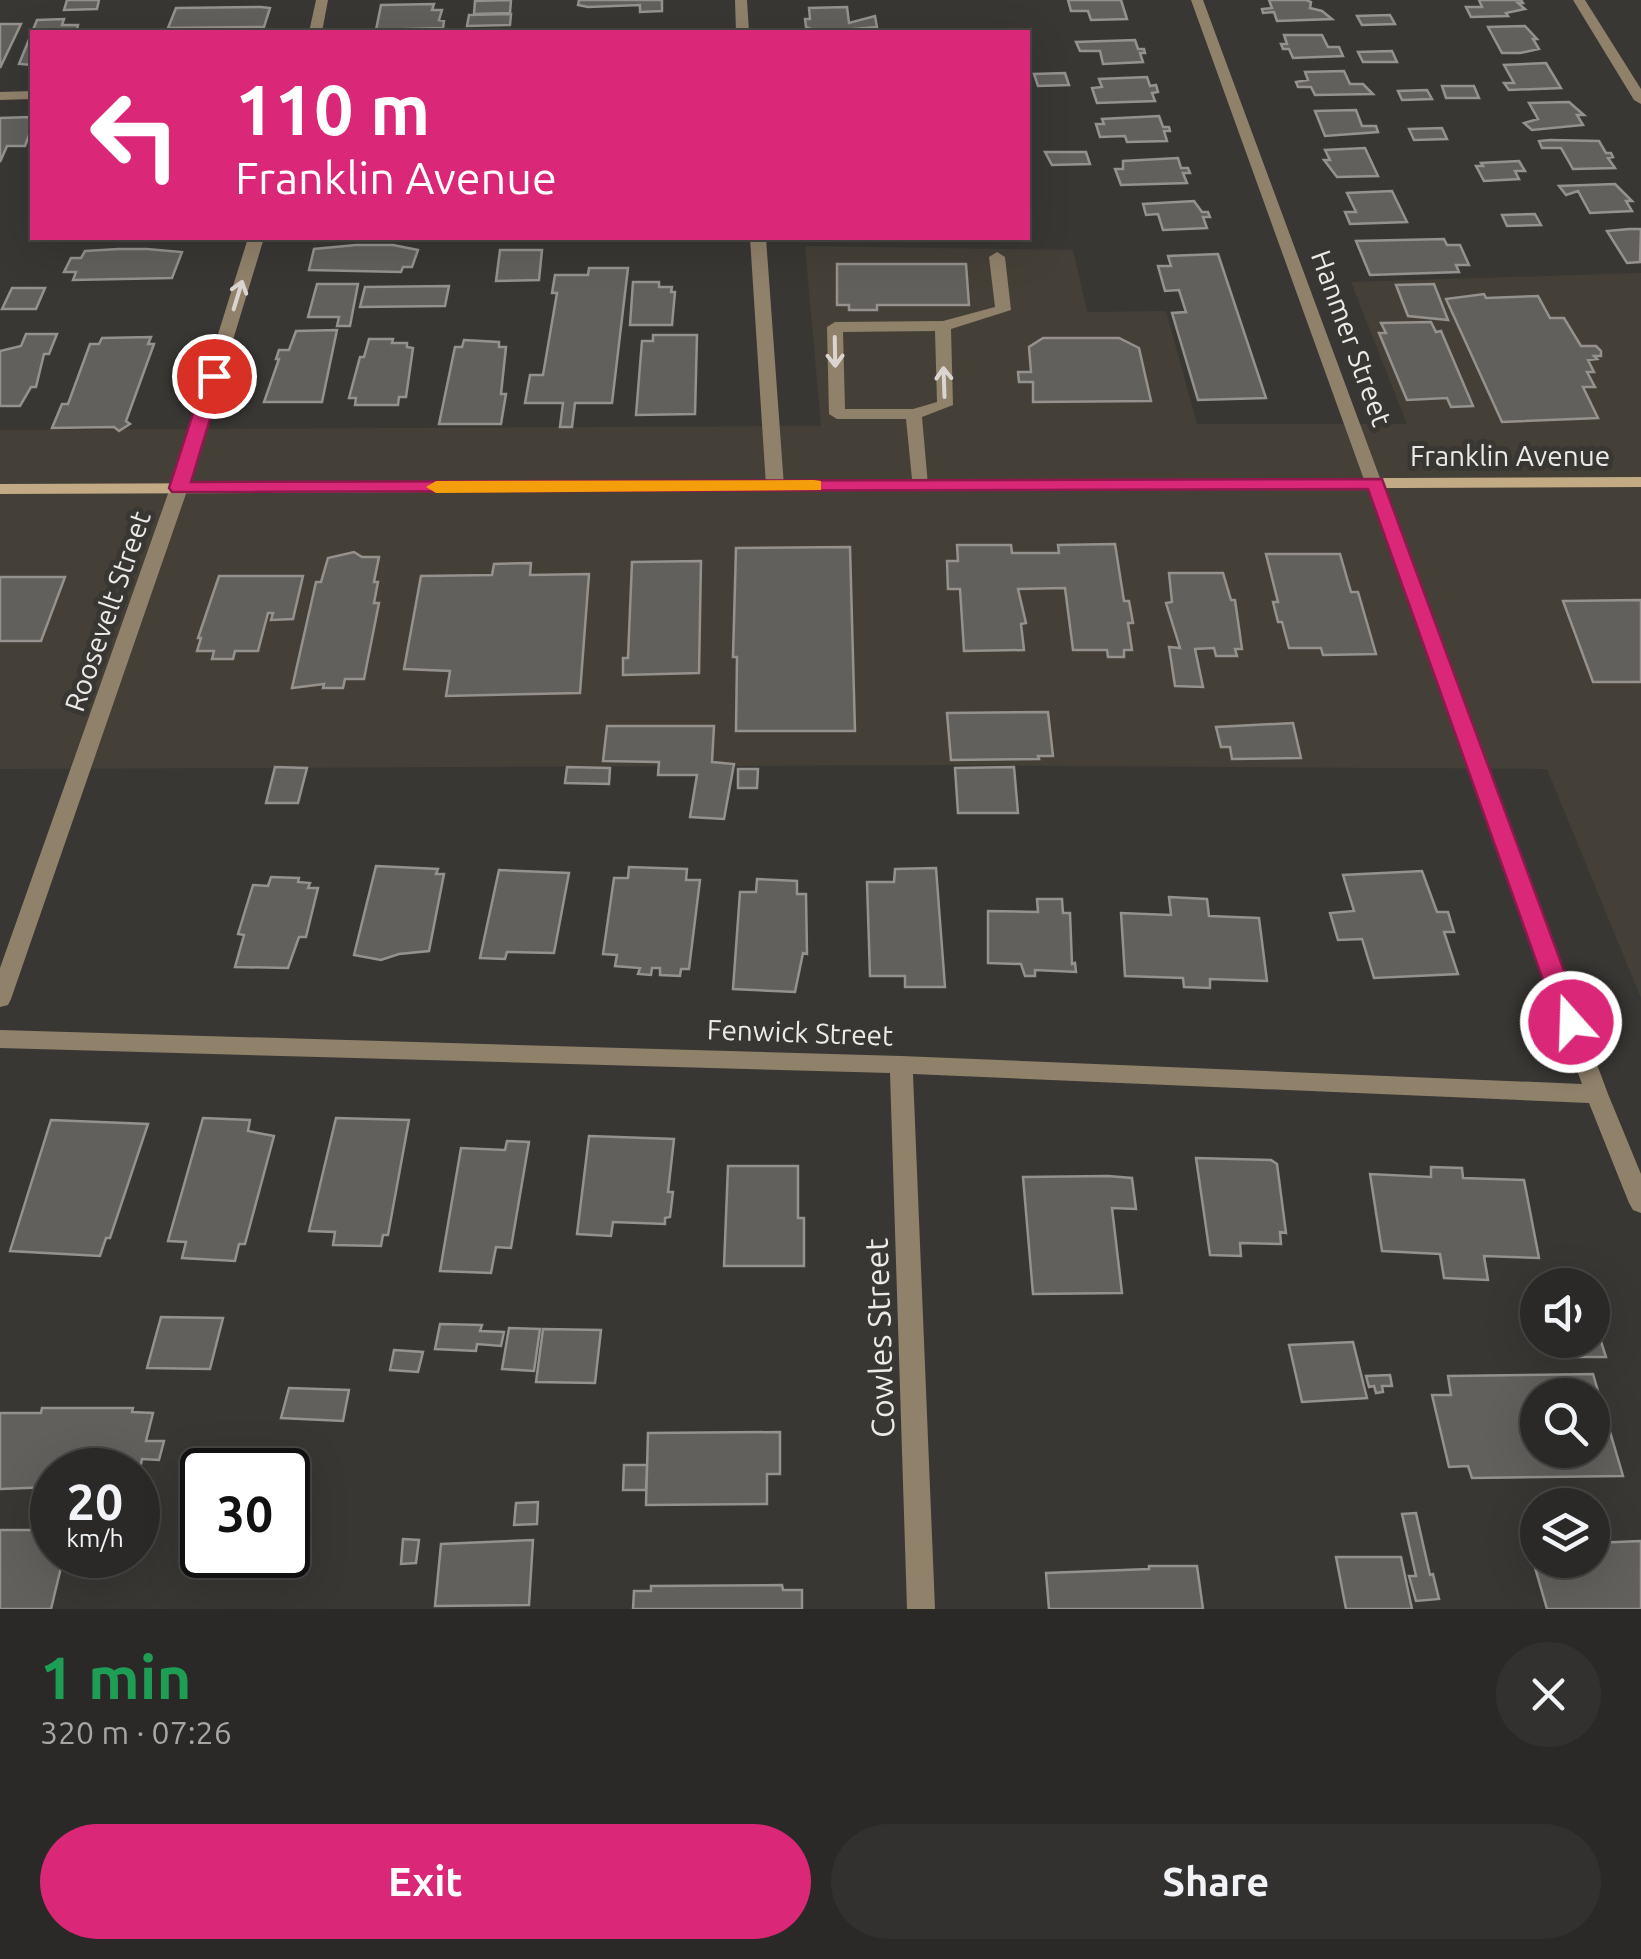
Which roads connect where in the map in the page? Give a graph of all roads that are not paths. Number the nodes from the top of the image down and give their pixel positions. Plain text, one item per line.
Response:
1 (322, 0) edge
2 (741, 0) edge
3 (1197, 0) edge
4 (1579, 0) edge
5 (315, 30) edge
6 (744, 30) edge
7 (30, 95) edge
8 (0, 96) edge
9 (1641, 100) edge
10 (255, 240) edge
11 (758, 240) edge
12 (997, 256) dead end
13 (942, 326) junction
14 (914, 414) junction
15 (1641, 482) edge
16 (1376, 483) junction
17 (919, 485) junction
18 (775, 486) junction
19 (179, 488) junction
20 (0, 489) edge
21 (0, 999) edge
22 (0, 1039) edge
23 (901, 1065) junction
24 (1597, 1094) junction
25 (1641, 1203) edge
26 (921, 1609) edge

1 - 5 street
2 - 6 street
3 - 16 street, Hanmer Street
4 - 9 street
7 - 8 street
19 -> 10 street, Roosevelt Street
11 - 18 street
12 - 13 street
14 -> 13 street
13 -> 14 street
14 - 17 street
15 - 16 main road, Franklin Avenue
16 - 17 main road, Franklin Avenue
16 - 24 street, Hanmer Street
17 - 18 main road, Franklin Avenue
18 - 19 main road, Franklin Avenue
19 - 20 main road, Franklin Avenue
19 - 21 street, Roosevelt Street
22 - 23 street, Fenwick Street
23 - 24 street, Fenwick Street
23 - 26 street, Cowles Street
24 - 25 street, Hanmer Street

